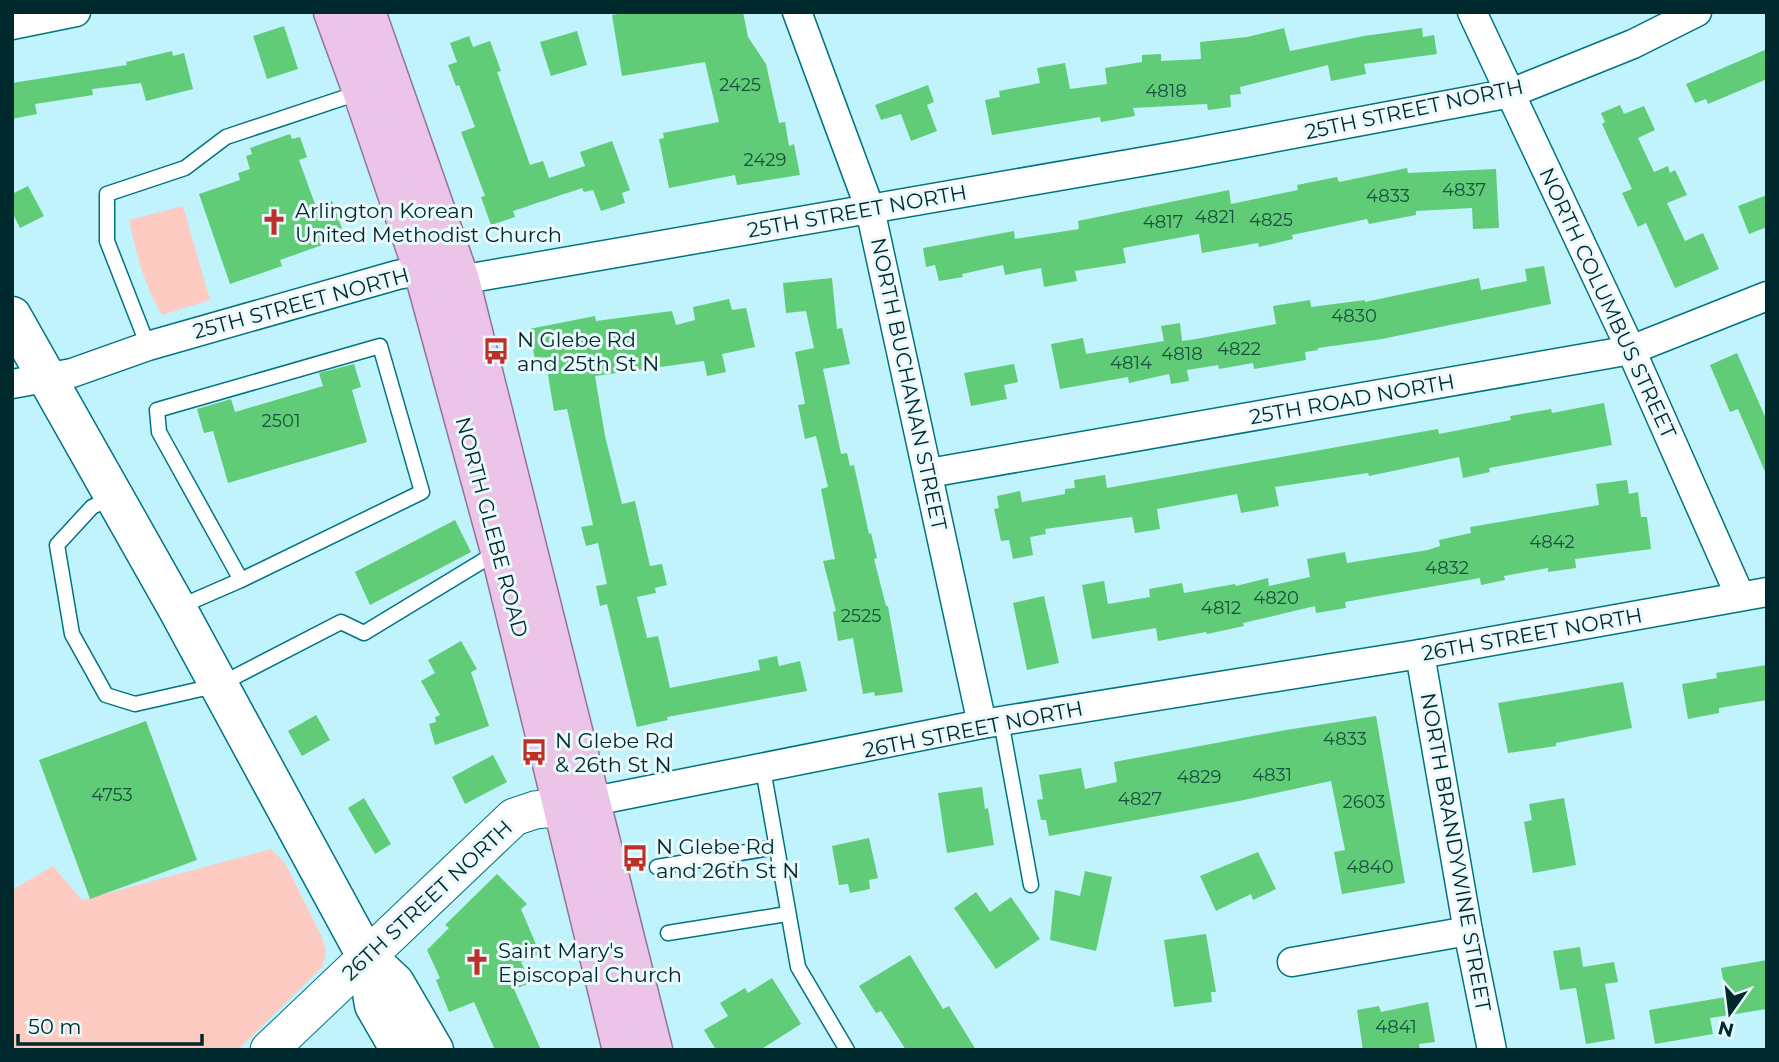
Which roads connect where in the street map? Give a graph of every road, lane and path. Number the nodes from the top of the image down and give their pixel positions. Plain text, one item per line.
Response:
1 (76, 12) edge
2 (333, 12) edge
3 (366, 12) edge
4 (797, 12) edge
5 (1472, 12) edge
6 (1697, 12) edge
7 (12, 25) edge
8 (362, 92) junction
9 (1511, 93) junction
10 (870, 209) junction
11 (423, 270) junction
12 (460, 280) junction
13 (1767, 296) edge
14 (12, 316) edge
15 (148, 346) junction
16 (1631, 350) junction
17 (30, 381) edge
18 (929, 473) junction
19 (115, 496) junction
20 (500, 551) junction
21 (241, 580) junction
22 (1754, 594) edge
23 (177, 607) junction
24 (1420, 654) junction
25 (219, 684) junction
26 (991, 723) junction
27 (763, 769) junction
28 (576, 804) junction
29 (776, 847) junction
30 (657, 867) dead end
31 (1031, 885) dead end
32 (788, 914) junction
33 (1468, 931) junction
34 (668, 933) dead end
35 (366, 956) junction
36 (1292, 962) dead end
37 (843, 1048) edge
38 (269, 1050) edge
39 (400, 1050) edge
40 (434, 1050) edge
41 (622, 1050) edge
42 (653, 1050) edge
43 (1492, 1050) edge

1 - 7 street
2 - 8 main road, NORTH GLEBE ROAD
3 - 12 main road, NORTH GLEBE ROAD
4 - 10 street, NORTH BUCHANAN STREET
5 - 9 street, NORTH COLUMBUS STREET
6 - 9 street, 25TH STREET NORTH
8 - 11 main road, NORTH GLEBE ROAD
8 - 15 lane
9 - 10 street, 25TH STREET NORTH
9 - 16 street, NORTH COLUMBUS STREET
10 - 12 street, 25TH STREET NORTH
10 - 18 street, NORTH BUCHANAN STREET
11 - 12 street, 25TH STREET NORTH
11 - 15 street, 25TH STREET NORTH
11 - 20 main road, NORTH GLEBE ROAD
12 - 28 main road, NORTH GLEBE ROAD
13 - 16 street, 25TH ROAD NORTH
14 - 17 main road
15 - 17 street, 25TH STREET NORTH
16 - 18 street, 25TH ROAD NORTH
16 - 22 street, NORTH COLUMBUS STREET
17 - 19 main road
18 - 26 street, NORTH BUCHANAN STREET
19 - 23 main road
19 - 25 lane
20 - 25 lane
20 - 28 main road, NORTH GLEBE ROAD
21 - 21 lane
21 - 23 lane
22 - 24 street, 26TH STREET NORTH
23 - 25 main road
24 - 26 street, 26TH STREET NORTH
24 - 33 street, NORTH BRANDYWINE STREET
25 - 35 main road
26 - 27 street, 26TH STREET NORTH
26 - 31 lane
27 - 28 street, 26TH STREET NORTH
27 - 29 lane
28 - 35 street, 26TH STREET NORTH
28 - 41 main road, NORTH GLEBE ROAD
28 - 42 main road, NORTH GLEBE ROAD
29 - 30 lane
29 - 32 lane
32 - 34 lane
32 - 37 lane
33 - 36 street
33 - 43 street, NORTH BRANDYWINE STREET
35 - 38 street, 26TH STREET NORTH
35 - 39 main road
35 - 40 main road

